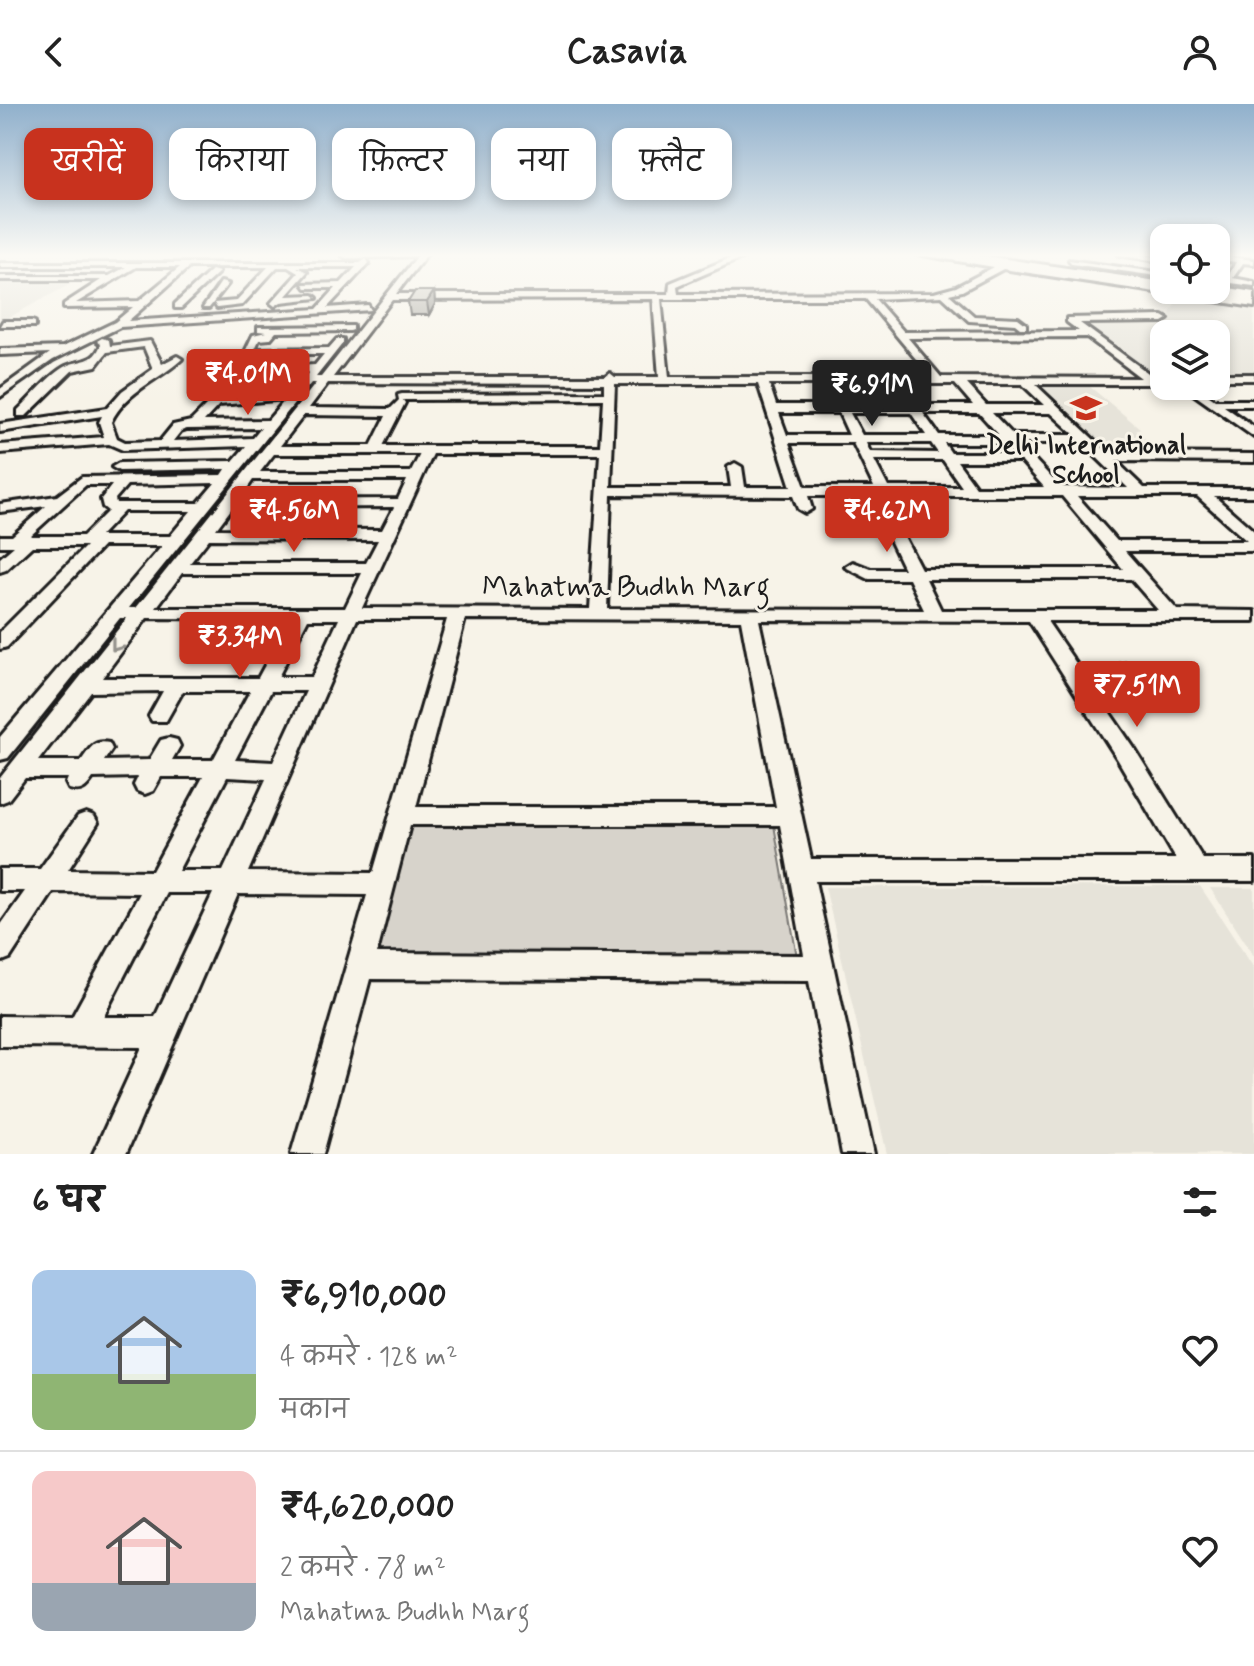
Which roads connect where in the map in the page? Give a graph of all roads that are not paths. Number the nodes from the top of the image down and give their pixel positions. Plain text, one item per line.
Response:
1 (71, 303) edge
2 (124, 303) edge
3 (142, 303) edge
4 (181, 303) edge
5 (207, 303) edge
6 (239, 303) edge
7 (276, 303) edge
8 (326, 303) edge
9 (364, 303) edge
10 (376, 303) edge
11 (376, 303) edge
12 (667, 303) edge
13 (874, 303) edge
14 (953, 303) edge
15 (178, 306) dead end
16 (321, 309) junction
17 (293, 311) junction
18 (270, 312) junction
19 (1163, 319) dead end
20 (1, 324) edge
21 (32, 324) dead end
22 (118, 324) junction
23 (975, 325) junction
24 (893, 326) junction
25 (350, 328) junction
26 (261, 329) dead end
27 (273, 329) junction
28 (287, 329) junction
29 (1063, 331) junction
30 (1087, 333) junction
31 (96, 334) junction
32 (901, 335) junction
33 (63, 350) junction
34 (104, 350) junction
35 (331, 351) junction
36 (0, 352) edge
37 (177, 359) dead end
38 (42, 362) junction
39 (0, 364) edge
40 (159, 370) junction
41 (202, 374) dead end
42 (1150, 374) edge
43 (25, 375) junction
44 (317, 375) junction
45 (0, 376) edge
46 (664, 376) junction
47 (936, 377) junction
48 (610, 378) junction
49 (893, 379) junction
50 (1150, 379) edge
51 (1150, 379) edge
52 (1230, 379) edge
53 (1254, 379) edge
54 (410, 380) junction
55 (762, 380) junction
56 (829, 381) junction
57 (958, 381) junction
58 (1025, 381) junction
59 (0, 394) edge
60 (294, 395) junction
61 (609, 396) junction
62 (402, 397) junction
63 (1207, 400) edge
64 (1211, 403) junction
65 (1254, 403) edge
66 (772, 409) junction
67 (843, 409) junction
68 (914, 409) junction
69 (984, 409) junction
70 (1055, 409) junction
71 (110, 411) junction
72 (299, 411) junction
73 (22, 413) dead end
74 (394, 413) junction
75 (195, 424) junction
76 (270, 424) junction
77 (1250, 427) edge
78 (0, 428) edge
79 (782, 439) junction
80 (857, 439) junction
81 (935, 439) junction
82 (1010, 439) junction
83 (1085, 439) junction
84 (111, 440) junction
85 (163, 445) junction
86 (262, 446) junction
87 (0, 449) edge
88 (375, 450) junction
89 (428, 450) junction
90 (606, 450) junction
91 (865, 456) junction
92 (948, 457) junction
93 (1026, 457) junction
94 (1104, 457) junction
95 (1254, 458) edge
96 (735, 467) dead end
97 (242, 471) junction
98 (415, 476) junction
99 (225, 479) junction
100 (123, 480) junction
101 (79, 482) junction
102 (604, 491) junction
103 (739, 491) junction
104 (799, 491) junction
105 (878, 491) junction
106 (972, 492) junction
107 (1061, 492) junction
108 (1141, 492) junction
109 (1201, 492) junction
110 (1254, 492) edge
111 (60, 500) junction
112 (403, 503) junction
113 (227, 504) junction
114 (202, 507) junction
115 (0, 508) edge
116 (118, 509) junction
117 (805, 509) dead end
118 (203, 534) junction
119 (388, 535) junction
120 (1254, 539) edge
121 (15, 541) edge
122 (93, 541) junction
123 (174, 541) junction
124 (1113, 546) junction
125 (1254, 546) edge
126 (0, 567) edge
127 (853, 567) dead end
128 (177, 568) junction
129 (372, 568) junction
130 (914, 573) junction
131 (1137, 574) junction
132 (112, 613) junction
133 (142, 613) junction
134 (302, 613) junction
135 (351, 613) junction
136 (458, 613) junction
137 (598, 614) junction
138 (749, 614) junction
139 (935, 615) junction
140 (1034, 615) junction
141 (1172, 616) junction
142 (1254, 616) edge
143 (0, 643) edge
144 (177, 684) junction
145 (263, 684) junction
146 (319, 684) junction
147 (85, 685) junction
148 (159, 716) dead end
149 (169, 746) dead end
150 (101, 749) dead end
151 (0, 752) edge
152 (219, 768) junction
153 (19, 770) junction
154 (280, 771) junction
155 (81, 776) junction
156 (150, 777) junction
157 (0, 794) edge
158 (401, 816) junction
159 (789, 816) junction
160 (86, 823) dead end
161 (800, 870) junction
162 (1196, 870) junction
163 (1254, 870) edge
164 (0, 880) edge
165 (47, 880) junction
166 (159, 881) junction
167 (230, 883) junction
168 (382, 884) junction
169 (0, 949) edge
170 (360, 966) junction
171 (820, 968) junction
172 (0, 1031) edge
173 (80, 1031) junction
174 (163, 1032) junction
175 (109, 1154) edge
176 (307, 1154) edge
177 (858, 1154) edge

1 - 2 street
3 - 22 street
4 - 15 street
5 - 6 street
7 - 18 street
8 - 16 street
9 - 16 street
10 - 25 street
11 - 44 street
12 - 46 street
13 - 24 street
14 - 23 street
16 - 17 street
17 - 18 street
17 - 28 street
18 - 22 street
19 - 30 street
20 - 21 street
22 - 31 street
23 - 24 street
23 - 29 street
23 - 29 street
24 - 32 street
25 - 28 street
25 - 35 street
26 - 27 street
27 - 28 street
27 - 35 street
29 - 30 street
30 - 32 street
30 - 42 street
31 - 33 street
31 - 34 street
32 - 47 street
33 - 36 street
33 - 38 street
34 - 40 street
34 - 73 street
35 - 44 street
37 - 40 street
38 - 39 street
38 - 43 street
40 - 71 street
41 - 44 street
43 - 45 street
43 - 59 street
44 - 48 street
44 - 54 street
44 - 60 street
44 - 72 street
46 - 48 street
46 - 49 street
47 - 49 street
47 - 50 street
48 - 54 street
48 - 55 street
48 - 61 street
49 - 56 street
49 - 57 street
49 - 68 street
51 - 58 street
52 - 53 street
54 - 62 street
55 - 56 street
55 - 66 street
56 - 67 street
57 - 58 street
57 - 69 street
58 - 70 street
60 - 75 street
60 - 76 street
61 - 62 street
61 - 90 street
62 - 74 street
63 - 64 street
64 - 65 street
64 - 77 street
66 - 67 street
66 - 79 street
67 - 68 street
67 - 80 street
68 - 69 street
68 - 81 street
69 - 70 street
69 - 82 street
70 - 83 street
71 - 78 street
71 - 84 street
72 - 74 street
72 - 86 street
74 - 88 street
75 - 76 street
75 - 85 street
76 - 86 street
79 - 80 street
79 - 104 street
80 - 81 street
80 - 91 street
81 - 82 street
81 - 92 street
82 - 83 street
82 - 93 street
83 - 94 street
84 - 85 street
84 - 87 street
85 - 86 street
86 - 88 street
86 - 97 street
88 - 89 street
89 - 90 street
89 - 98 street
90 - 102 street
91 - 92 street
91 - 105 street
92 - 93 street
92 - 106 street
93 - 107 street
94 - 95 street
94 - 108 street
96 - 103 street
97 - 98 street
97 - 99 street
97 - 101 street
97 - 113 street
98 - 112 street
99 - 100 street
99 - 114 street
100 - 101 street
100 - 116 street
101 - 111 street
102 - 103 street
102 - 137 street
103 - 104 street
104 - 105 street
104 - 117 street
105 - 106 street
105 - 130 street
106 - 107 street
107 - 108 street
107 - 124 street
108 - 109 street
109 - 110 street
109 - 120 street
111 - 115 street
111 - 121 street
112 - 113 street
112 - 119 street
113 - 118 street
114 - 116 street
114 - 123 street
116 - 122 street
118 - 119 street
118 - 128 street
119 - 129 street
121 - 122 street
121 - 126 street
122 - 123 street
122 - 143 street
123 - 132 street
124 - 125 street
124 - 131 street
127 - 130 street
128 - 129 street
128 - 133 street
129 - 135 street
130 - 131 street
130 - 139 street
131 - 141 street
132 - 133 street, Mahatma Budhh Marg
132 - 151 street
133 - 134 street, Mahatma Budhh Marg
133 -> 147 street
134 - 135 street, Mahatma Budhh Marg
134 - 145 street
135 - 136 street, Mahatma Budhh Marg
135 - 146 street
136 - 137 street, Mahatma Budhh Marg
136 - 158 street
137 - 138 street, Mahatma Budhh Marg
138 - 139 street, Mahatma Budhh Marg
138 - 159 street
139 - 140 street, Mahatma Budhh Marg
140 - 141 street, Mahatma Budhh Marg
140 - 162 street
141 - 142 street, Mahatma Budhh Marg
144 - 145 street
144 - 147 street
144 - 148 street
145 - 146 street
145 - 152 street
146 - 154 street
147 - 153 street
149 - 156 street
150 - 155 street
152 - 154 street
152 - 156 street
152 - 166 street
153 - 155 street
153 - 157 street
154 - 167 street
155 - 156 street
158 - 159 street
158 - 168 street
159 - 161 street
160 - 165 street
161 - 162 street
161 - 171 street
162 - 163 street
164 - 165 street
165 - 166 street
165 - 169 street
166 - 167 street
166 - 173 street
167 - 168 street
167 - 174 street
168 - 170 street
170 - 171 street
170 - 176 street
171 - 177 street
172 - 173 street
173 - 174 street
174 - 175 street

